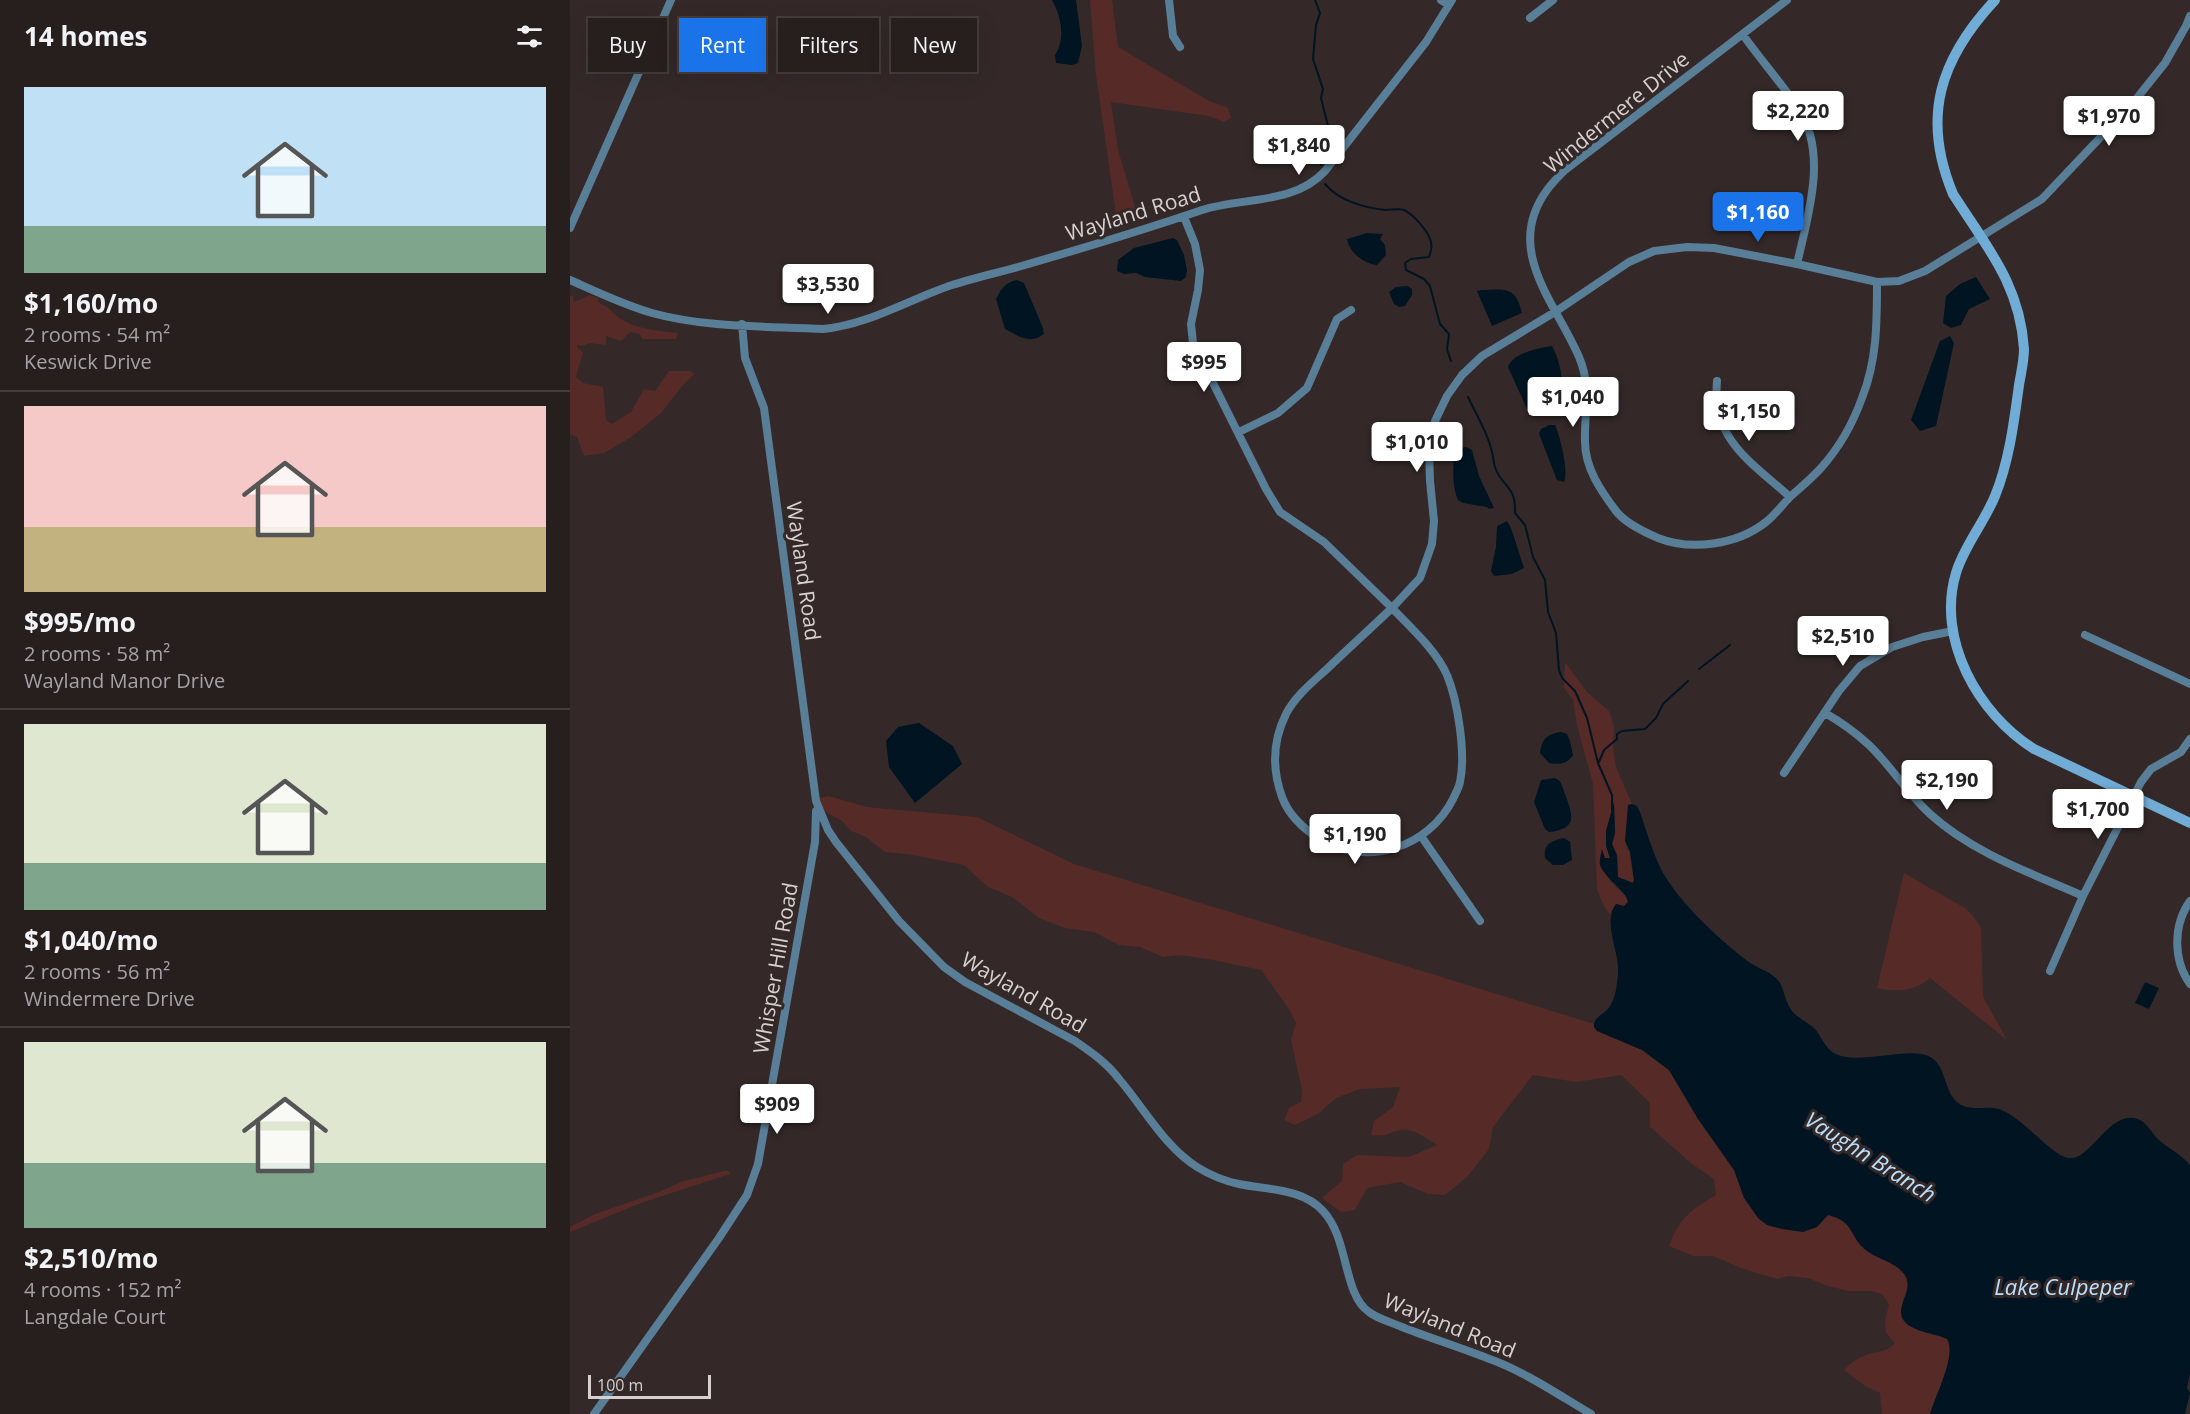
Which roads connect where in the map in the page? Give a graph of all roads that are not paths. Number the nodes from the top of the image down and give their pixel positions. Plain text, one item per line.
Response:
1 (671, 0) edge
2 (1169, 0) edge
3 (1441, 0) edge
4 (1553, 0) edge
5 (1787, 0) edge
6 (1995, 0) edge
7 (1450, 3) edge
8 (2190, 16) edge
9 (1530, 18) dead end
10 (1743, 35) junction
11 (1180, 47) dead end
12 (1184, 217) junction
13 (570, 228) edge
14 (1980, 235) junction
15 (1797, 264) junction
16 (570, 280) edge
17 (1877, 282) junction
18 (1351, 310) dead end
19 (1555, 312) junction
20 (742, 324) junction
21 (1717, 381) dead end
22 (1239, 432) junction
23 (1790, 497) junction
24 (1392, 608) junction
25 (1953, 631) junction
26 (2085, 635) dead end
27 (2190, 684) edge
28 (1825, 713) junction
29 (2190, 739) edge
30 (1784, 773) dead end
31 (2135, 796) junction
32 (816, 801) junction
33 (2190, 823) edge
34 (1421, 836) junction
35 (2083, 897) junction
36 (2190, 901) edge
37 (1480, 921) dead end
38 (2050, 971) dead end
39 (2190, 984) edge
40 (594, 1414) edge
41 (1591, 1414) edge

1 - 13 street
2 - 11 street
3 - 7 street
4 - 9 street
5 - 10 street, Windermere Drive
6 - 14 street
7 - 12 street, Wayland Road
8 - 14 street
10 - 15 street
10 - 19 street, Windermere Drive
12 - 20 street, Wayland Road
12 - 22 street
14 - 17 street
14 - 25 street
15 - 17 street
15 - 19 street
16 - 20 street, Wayland Road
17 - 23 street, Windermere Drive
18 - 22 street
19 - 23 street, Windermere Drive
19 - 24 street
20 - 32 street, Wayland Road
21 - 23 street
22 - 24 street
24 - 34 street
24 - 34 street
25 - 28 street
25 - 31 street
26 - 27 street
28 - 30 street
28 - 35 street
29 - 31 street
31 - 33 street
31 - 35 street
32 - 40 street, Whisper Hill Road
32 - 41 street, Wayland Road
34 - 37 street
35 - 38 street
36 - 39 street

